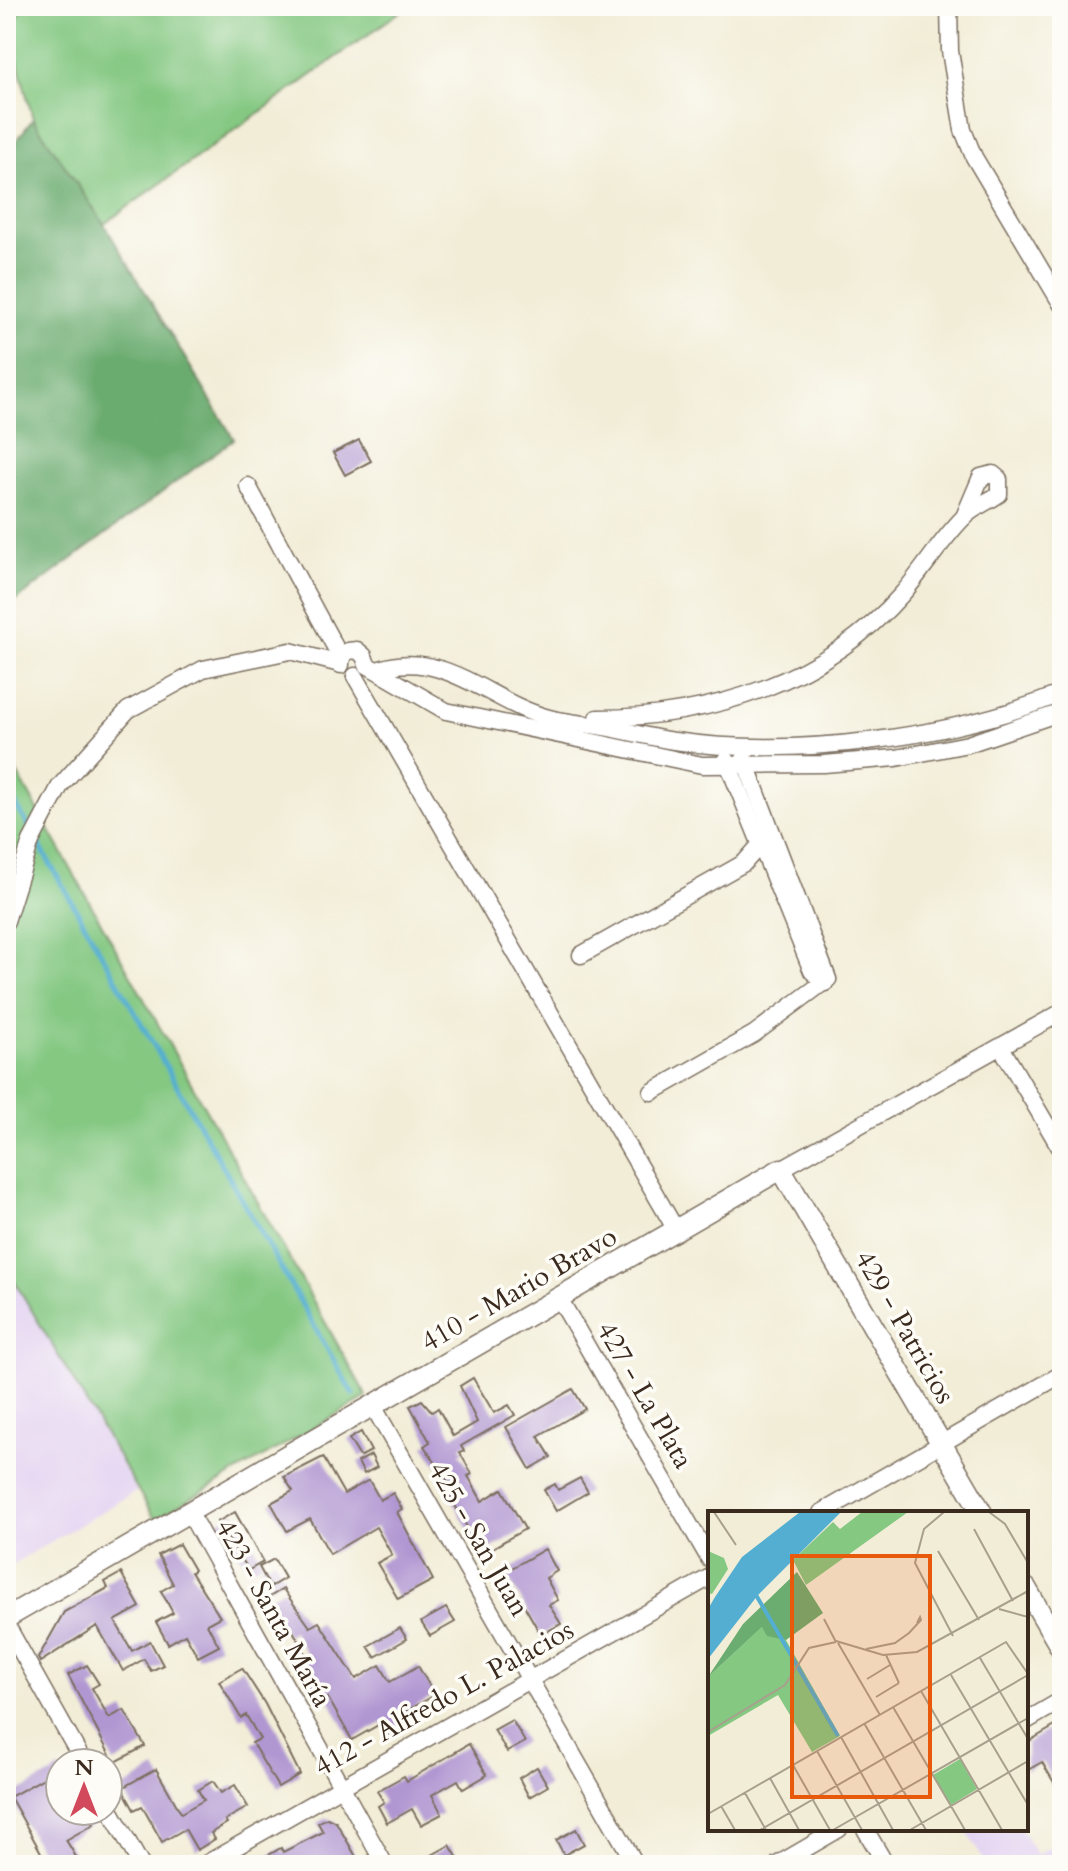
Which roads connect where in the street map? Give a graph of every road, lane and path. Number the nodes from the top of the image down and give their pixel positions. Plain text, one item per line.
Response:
1 (949, 6) edge
2 (1062, 305) edge
3 (248, 486) dead end
4 (964, 517) dead end
5 (341, 661) junction
6 (367, 670) junction
7 (1062, 693) edge
8 (1062, 712) edge
9 (546, 724) junction
10 (725, 744) junction
11 (743, 745) junction
12 (735, 766) junction
13 (767, 843) junction
14 (6, 921) edge
15 (581, 955) dead end
16 (1062, 1012) edge
17 (1001, 1047) junction
18 (652, 1092) dead end
19 (1062, 1151) edge
20 (781, 1169) junction
21 (676, 1230) junction
22 (559, 1298) junction
23 (1062, 1374) edge
24 (373, 1406) junction
25 (941, 1444) junction
26 (824, 1511) edge
27 (981, 1511) edge
28 (189, 1512) junction
29 (708, 1557) edge
30 (708, 1578) edge
31 (1028, 1591) edge
32 (6, 1621) edge
33 (1062, 1650) edge
34 (530, 1680) junction
35 (1062, 1700) edge
36 (1028, 1720) edge
37 (75, 1747) edge
38 (340, 1786) junction
39 (120, 1827) edge
40 (836, 1831) edge
41 (866, 1831) edge
42 (141, 1865) edge
43 (204, 1865) edge
44 (385, 1865) edge
45 (636, 1865) edge
46 (777, 1865) edge
47 (886, 1865) edge

1 - 2 street
3 - 5 street
4 - 9 street
5 - 6 street
5 - 14 street
6 - 9 street
6 - 9 street
6 - 21 street
7 - 11 street
8 - 12 street
9 - 10 street
9 - 12 street
10 - 11 street
10 - 12 street
11 - 12 street
12 - 13 street
13 - 15 street
13 - 18 street
16 - 17 street, 410 - Mario Bravo
17 - 19 street
17 - 20 street, 410 - Mario Bravo
20 - 21 street, 410 - Mario Bravo
20 - 25 street, 429 - Patricios
21 - 22 street, 410 - Mario Bravo
22 - 24 street, 410 - Mario Bravo
22 - 29 street, 427 - La Plata
23 - 25 street
24 - 28 street, 410 - Mario Bravo
24 - 34 street, 425 - San Juan
25 - 26 street
25 - 27 street, 429 - Patricios
28 - 32 street, 410 - Mario Bravo
28 - 38 street, 423 - Santa María
30 - 34 street, 412 - Alfredo L. Palacios
31 - 33 street
32 - 37 street
34 - 38 street, 412 - Alfredo L. Palacios
34 - 45 street, 425 - San Juan
35 - 36 street
38 - 43 street, 412 - Alfredo L. Palacios
38 - 44 street, 423 - Santa María
39 - 42 street
40 - 46 street
41 - 47 street

